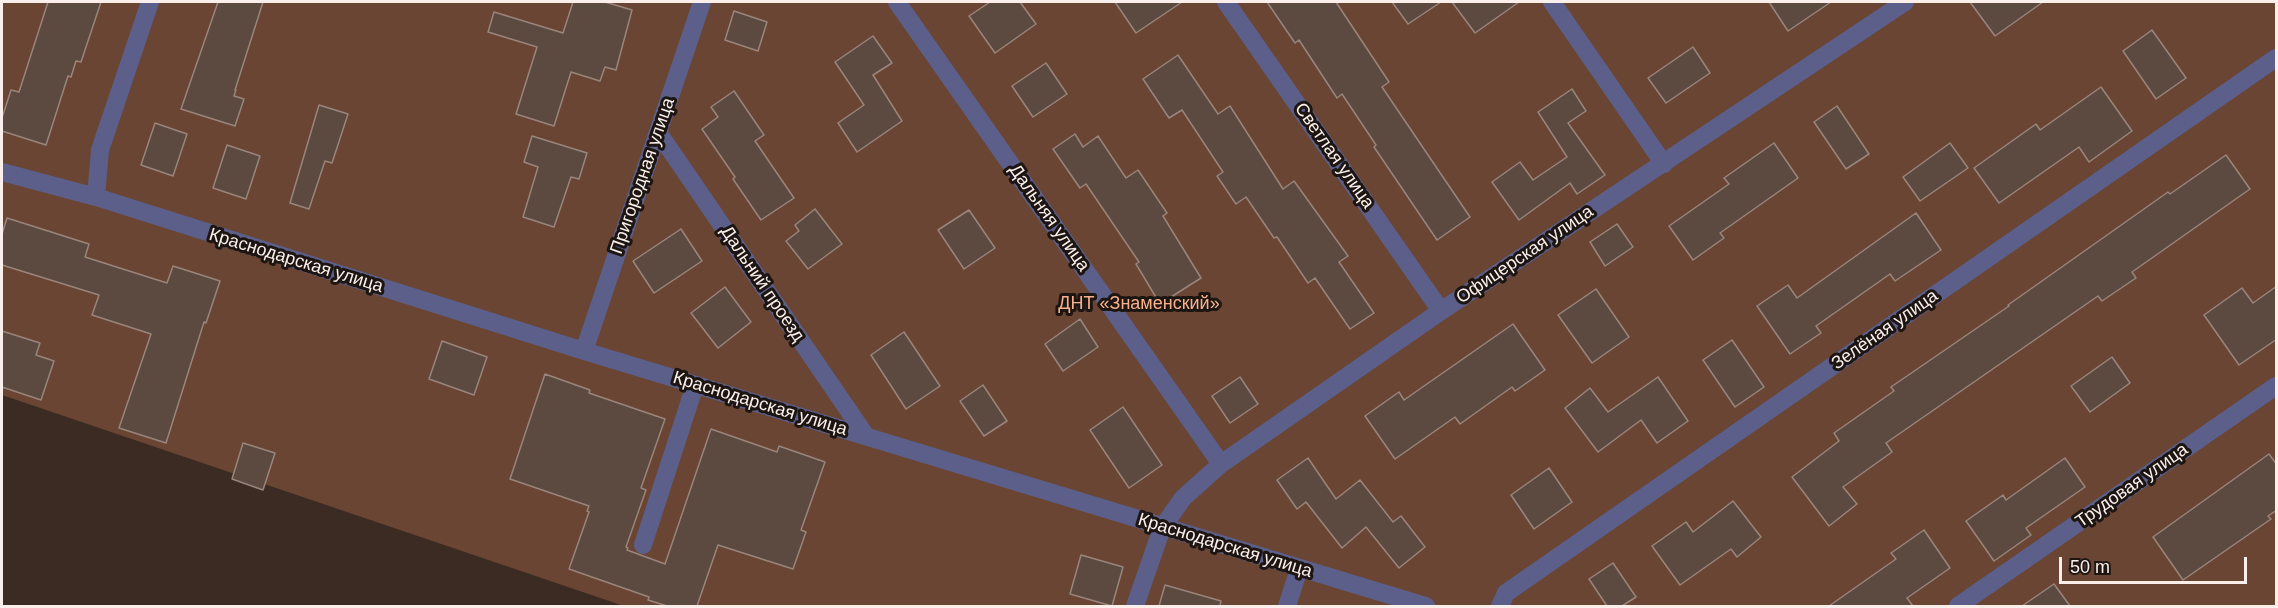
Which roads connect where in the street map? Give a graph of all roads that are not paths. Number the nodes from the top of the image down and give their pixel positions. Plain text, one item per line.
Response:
1 (150, 2) edge
2 (702, 2) edge
3 (897, 2) edge
4 (1226, 2) edge
5 (1552, 2) edge
6 (1905, 2) edge
7 (1880, 9) edge
8 (2277, 58) edge
9 (658, 132) junction
10 (1664, 164) junction
11 (2, 172) edge
12 (96, 197) junction
13 (1441, 311) junction
14 (584, 351) junction
15 (695, 385) junction
16 (2277, 386) edge
17 (866, 436) junction
18 (1221, 464) junction
19 (1162, 528) junction
20 (643, 545) dead end
21 (1299, 569) junction
22 (1135, 606) edge
23 (1287, 606) edge
24 (1426, 606) edge
25 (1500, 606) edge
26 (1958, 606) edge

1 - 12 street
2 - 9 street, Пригородная улица
3 - 18 street, Дальняя улица
4 - 13 street, Светлая улица
5 - 10 street
6 - 7 street, Офицерская улица
7 - 10 street, Офицерская улица
8 - 25 street, Зелёная улица
9 - 14 street, Пригородная улица
9 - 17 street, Дальний проезд
10 - 13 street, Офицерская улица
11 - 12 street, Краснодарская улица
12 - 14 street, Краснодарская улица
13 - 18 street, Офицерская улица
14 - 15 street, Краснодарская улица
15 - 17 street, Краснодарская улица
15 - 20 street
16 - 26 street, Трудовая улица
17 - 19 street, Краснодарская улица
18 - 19 street, Офицерская улица
19 - 21 street, Краснодарская улица
19 - 22 street, Офицерская улица
21 - 23 street
21 - 24 street, Краснодарская улица

